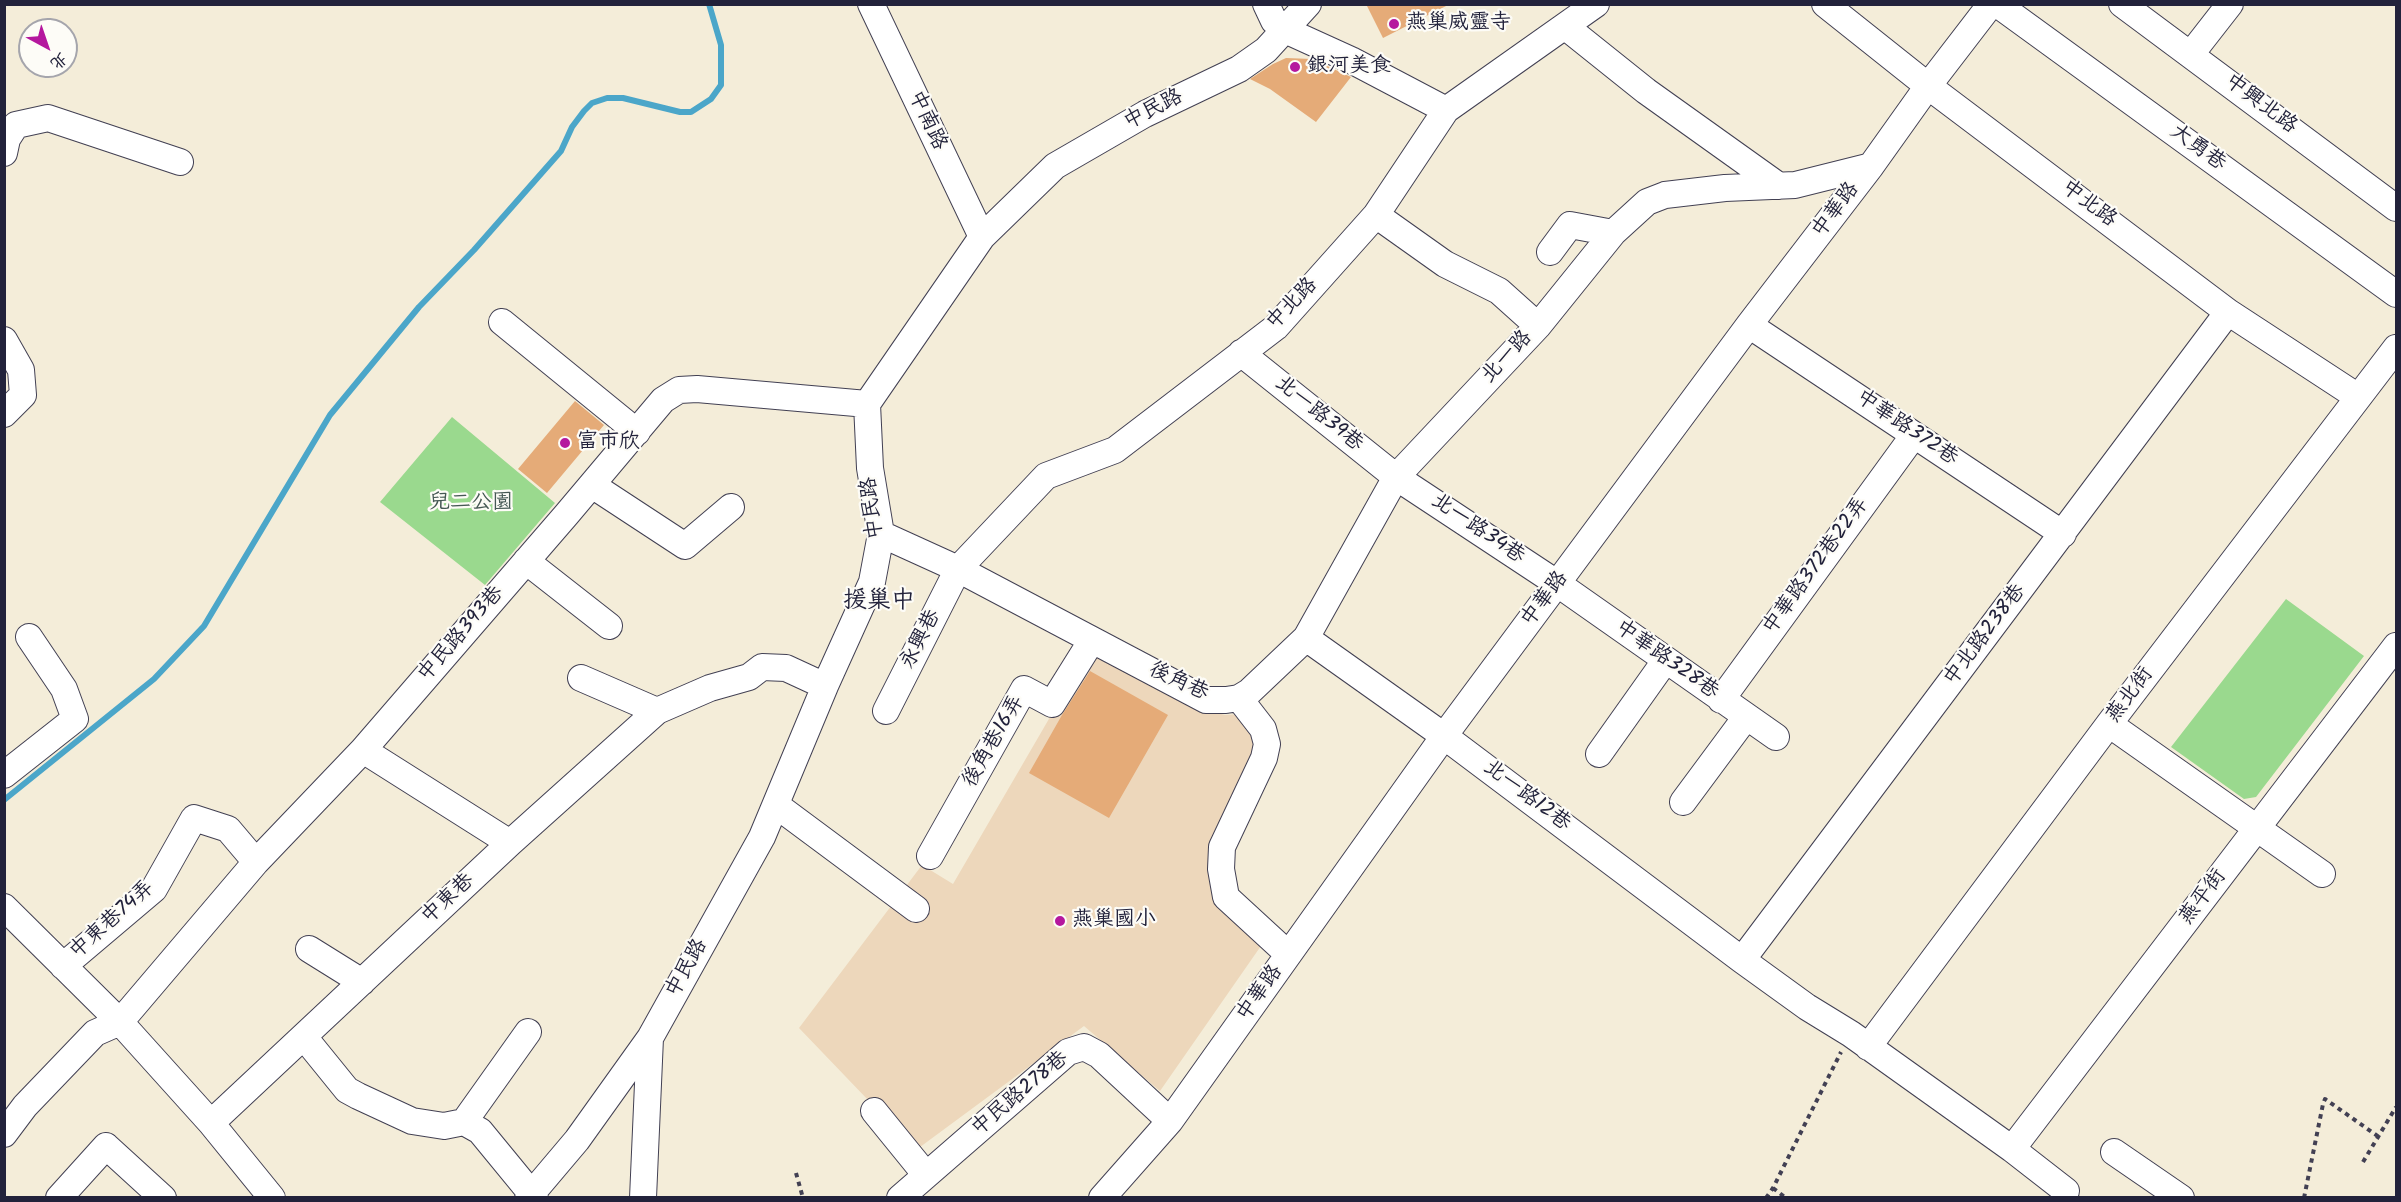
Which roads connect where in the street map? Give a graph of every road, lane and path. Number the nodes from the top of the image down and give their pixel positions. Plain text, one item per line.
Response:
1 (870, 4) edge
2 (1266, 4) edge
3 (1308, 4) edge
4 (1825, 4) edge
5 (1991, 4) edge
6 (1997, 4) edge
7 (2122, 4) edge
8 (2230, 4) edge
9 (1590, 6) edge
10 (1566, 27) junction
11 (1285, 30) junction
12 (2191, 54) junction
13 (1928, 86) junction
14 (1446, 111) junction
15 (4, 153) edge
16 (180, 162) dead end
17 (1871, 166) junction
18 (1779, 186) junction
19 (2397, 208) edge
20 (1376, 214) junction
21 (1612, 233) junction
22 (982, 237) junction
23 (1550, 252) dead end
24 (2397, 294) edge
25 (2228, 312) junction
26 (502, 322) dead end
27 (1749, 325) junction
28 (1538, 326) junction
29 (4, 340) edge
30 (2397, 348) edge
31 (1241, 353) junction
32 (2358, 397) junction
33 (867, 404) junction
34 (4, 414) edge
35 (636, 432) junction
36 (1914, 435) junction
37 (1396, 477) junction
38 (592, 485) junction
39 (731, 507) dead end
40 (881, 534) junction
41 (2063, 534) junction
42 (526, 561) junction
43 (958, 569) junction
44 (1558, 584) junction
45 (609, 626) dead end
46 (29, 637) dead end
47 (1306, 638) junction
48 (1092, 640) junction
49 (2397, 646) edge
50 (1665, 661) junction
51 (581, 678) dead end
52 (825, 686) junction
53 (1239, 698) junction
54 (1721, 700) junction
55 (657, 711) junction
56 (886, 711) dead end
57 (1746, 717) junction
58 (2109, 724) junction
59 (1444, 736) junction
60 (1776, 737) dead end
61 (363, 750) junction
62 (1599, 754) dead end
63 (4, 776) edge
64 (1683, 802) dead end
65 (776, 805) junction
66 (2258, 827) junction
67 (510, 843) junction
68 (930, 856) dead end
69 (255, 862) junction
70 (2322, 874) dead end
71 (4, 908) edge
72 (916, 909) dead end
73 (309, 949) dead end
74 (1288, 954) junction
75 (1742, 960) junction
76 (63, 966) junction
77 (362, 982) junction
78 (120, 1022) junction
79 (528, 1032) dead end
80 (304, 1037) junction
81 (650, 1038) junction
82 (1859, 1040) junction
83 (2397, 1107) edge
84 (874, 1111) dead end
85 (1170, 1121) junction
86 (464, 1122) junction
87 (211, 1123) junction
88 (4, 1134) edge
89 (2379, 1137) junction
90 (2012, 1149) junction
91 (2114, 1152) dead end
92 (2363, 1162) dead end
93 (796, 1173) dead end
94 (926, 1175) junction
95 (1773, 1188) junction
96 (2066, 1191) dead end
97 (532, 1196) edge
98 (59, 1197) edge
99 (163, 1197) edge
100 (272, 1197) edge
101 (643, 1197) edge
102 (803, 1197) edge
103 (900, 1197) edge
104 (1102, 1197) edge
105 (1766, 1197) edge
106 (1786, 1197) edge
107 (2181, 1197) edge
108 (2304, 1197) edge

1 - 22 street, 中南路
2 - 11 street
3 - 11 street, 中民路
4 - 13 street, 中北路
5 - 13 street, 中華路
6 - 24 street, 大勇巷
7 - 12 street, 中興北路
8 - 12 street
9 - 10 street, 中北路
10 - 14 street, 中北路
10 - 18 street
11 - 14 street
11 - 22 street, 中民路
12 - 19 street, 中興北路
13 - 17 street, 中華路
13 - 25 street, 中北路
14 - 20 street, 中北路
15 - 16 street
17 - 18 street, 北一路
17 - 27 street, 中華路
18 - 21 street, 北一路
20 - 28 street
20 - 31 street, 中北路
21 - 23 street
21 - 28 street, 北一路
22 - 33 street, 中民路
25 - 32 street, 中北路
25 - 41 street, 中北路238巷
26 - 35 street
27 - 36 street, 中華路372巷
27 - 44 street, 中華路
28 - 37 street, 北一路
29 - 34 street
30 - 32 street, 燕北街
31 - 37 street, 北一路39巷
31 - 43 street, 中北路
32 - 58 street, 燕北街
33 - 35 street, 中民路393巷
33 - 40 street, 中民路
35 - 38 street, 中民路393巷
36 - 41 street, 中華路372巷
36 - 54 street, 中華路372巷22弄
37 - 44 street, 北一路34巷
37 - 47 street, 北一路
38 - 39 street
38 - 42 street, 中民路393巷
40 - 43 street, 後角巷
40 - 52 street, 中民路
41 - 75 street, 中北路238巷
42 - 45 street
42 - 61 street, 中民路393巷
43 - 48 street, 後角巷
43 - 56 street, 永興巷
44 - 50 street, 中華路328巷
44 - 59 street, 中華路
46 - 63 street
47 - 53 street, 北一路
47 - 59 street, 北一路12巷
48 - 53 street, 後角巷
48 - 68 street, 後角巷16弄
49 - 66 street, 燕平街
50 - 54 street, 中華路328巷
50 - 62 street
51 - 55 street
52 - 55 street, 中東巷
52 - 65 street, 中民路
53 - 74 street, 後角巷
54 - 57 street, 中華路328巷
55 - 67 street, 中東巷
57 - 60 street, 中華路328巷
57 - 64 street
58 - 66 street
58 - 82 street, 燕北街
59 - 74 street, 中華路
59 - 75 street, 北一路12巷
61 - 67 street
61 - 69 street, 中民路393巷
65 - 72 street
65 - 81 street, 中民路
66 - 70 street
66 - 90 street, 燕平街
67 - 77 street, 中東巷
69 - 76 street, 中東巷74弄
69 - 78 street, 中民路393巷
71 - 76 street
73 - 77 street
74 - 85 street, 中華路
75 - 82 street, 北一路12巷
76 - 78 street
77 - 80 street, 中東巷
78 - 87 street
78 - 88 street
79 - 86 street
80 - 86 street
80 - 87 street, 中東巷
81 - 97 street, 中民路
81 - 101 street
82 - 90 street, 北一路12巷
82 - 95 path
83 - 89 path
84 - 94 street
85 - 94 street, 中民路278巷
85 - 104 street, 中華路
86 - 97 street
87 - 100 street
89 - 92 path
89 - 108 path
90 - 96 street, 北一路12巷
91 - 107 street
93 - 102 path
94 - 103 street, 中民路278巷
95 - 105 path
95 - 106 path
98 - 99 street

